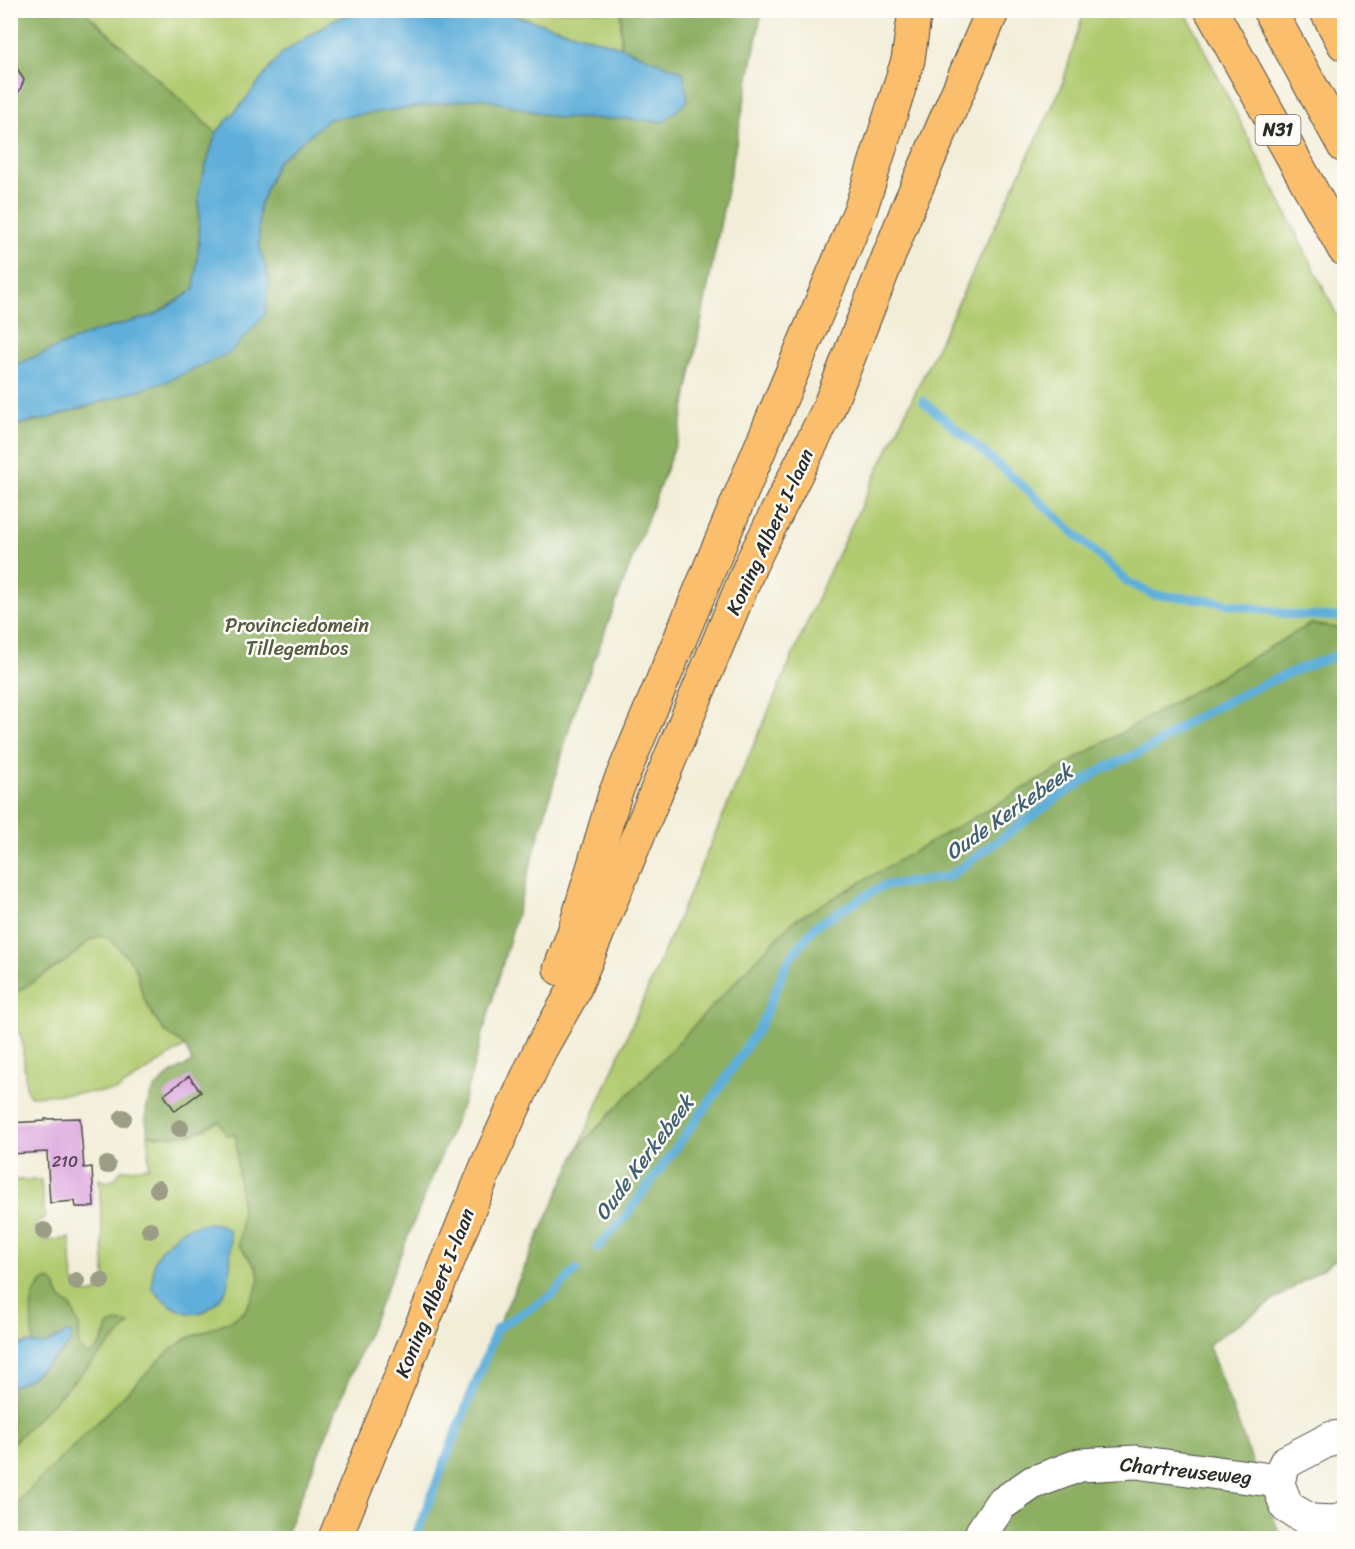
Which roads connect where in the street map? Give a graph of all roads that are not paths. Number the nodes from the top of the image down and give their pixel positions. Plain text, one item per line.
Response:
1 (915, 10) edge
2 (993, 10) edge
3 (1211, 10) edge
4 (1269, 10) edge
5 (1326, 10) edge
6 (1344, 44) edge
7 (1344, 146) edge
8 (1344, 249) edge
9 (540, 1050) junction
10 (1344, 1437) edge
11 (1277, 1481) junction
12 (1344, 1518) edge
13 (335, 1539) edge
14 (981, 1539) edge

1 - 9 main road, Koning Albert I-laan
2 - 9 main road, Koning Albert I-laan
3 - 8 main road, N31
4 - 7 main road, N31
5 - 6 main road
9 - 13 main road, Koning Albert I-laan
10 - 11 lane, Chartreuseweg
11 - 12 lane, Chartreuseweg
11 - 14 lane, Chartreuseweg

